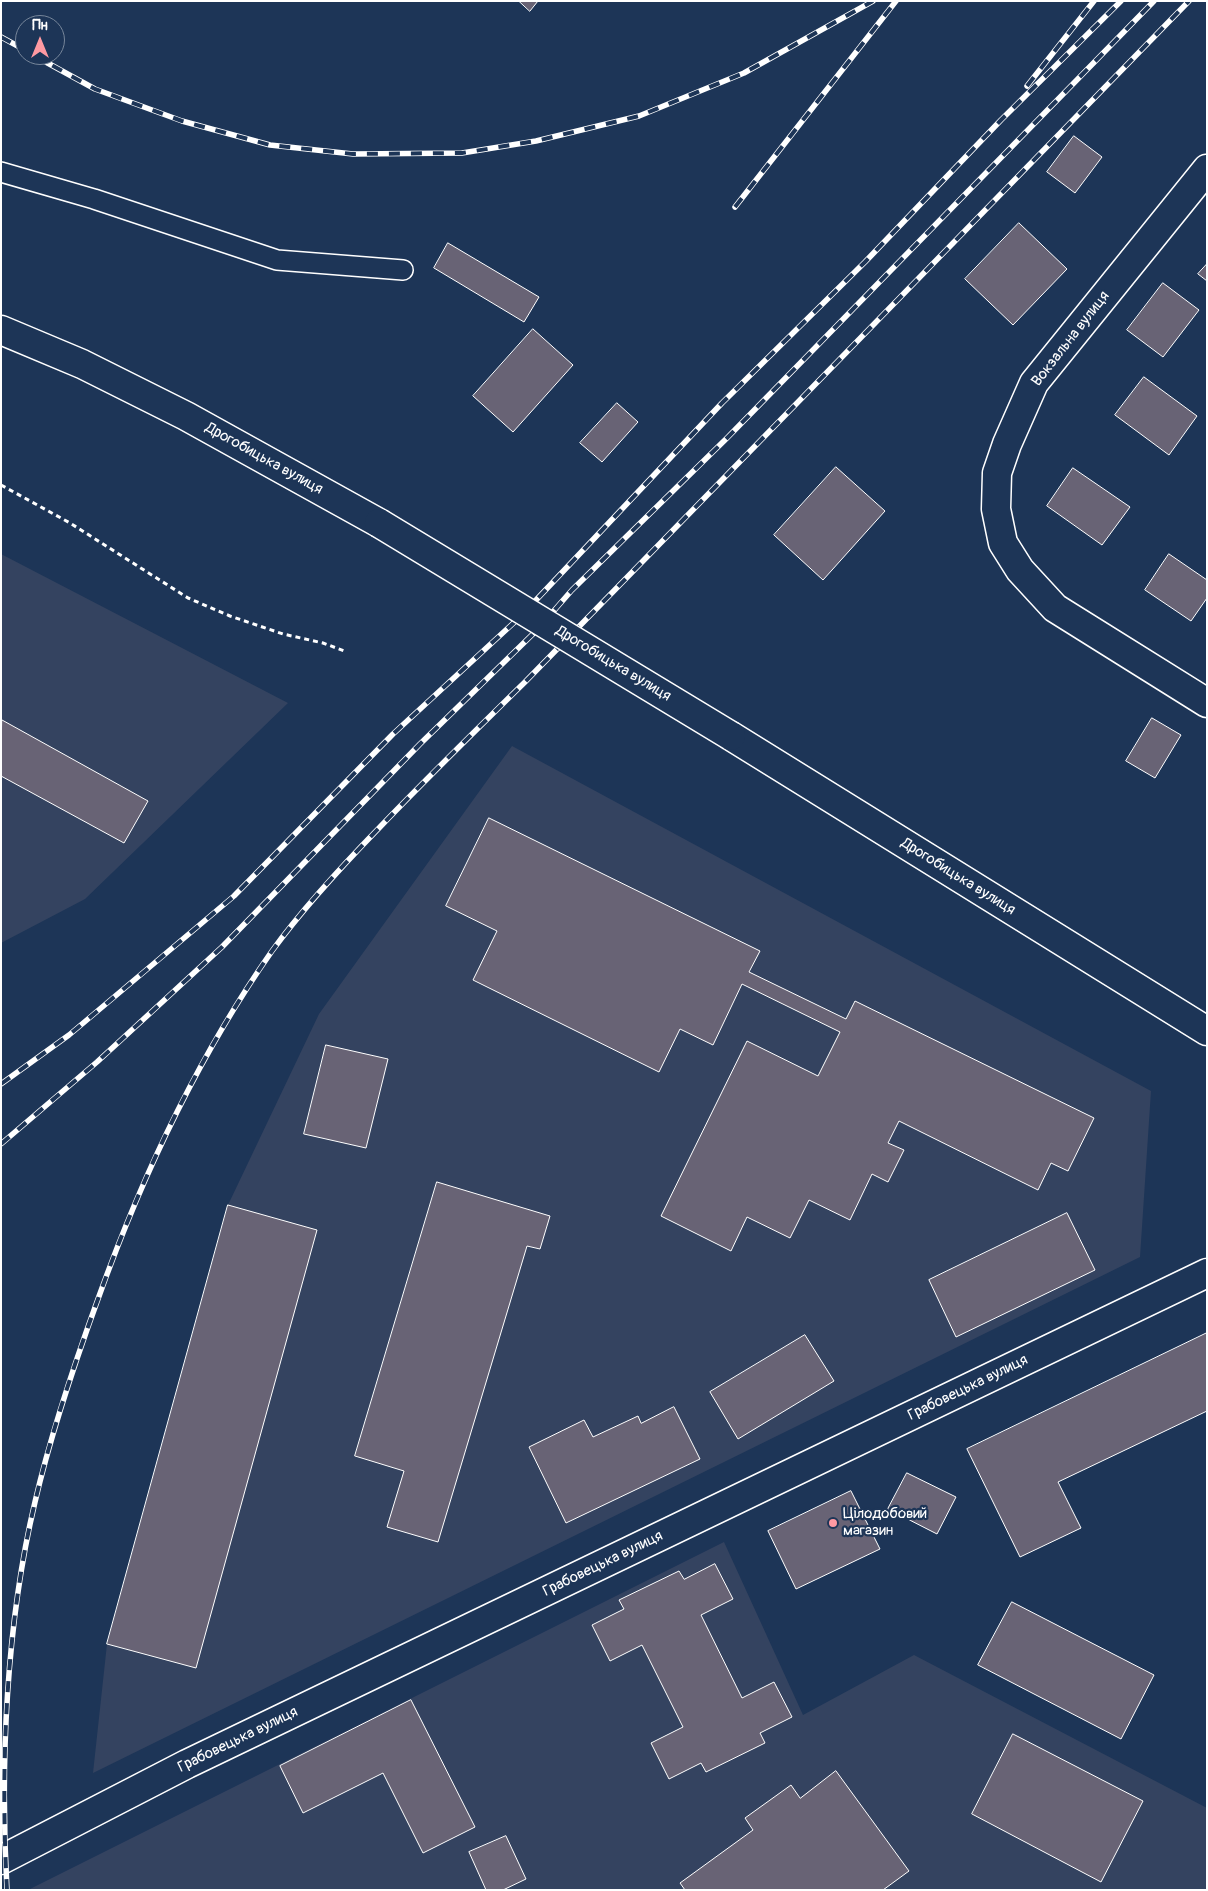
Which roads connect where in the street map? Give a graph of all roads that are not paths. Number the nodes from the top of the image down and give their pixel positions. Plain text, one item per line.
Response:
1 (1207, 169) edge
2 (1, 172) edge
3 (403, 270) dead end
4 (1, 330) edge
5 (1207, 703) edge
6 (1207, 1031) edge
7 (1207, 1273) edge
8 (1, 1860) edge

1 - 5 street, Вокзальна вулиця
2 - 3 lane
4 - 6 street, Дрогобицька вулиця, bridge
7 - 8 street, Грабовецька вулиця

